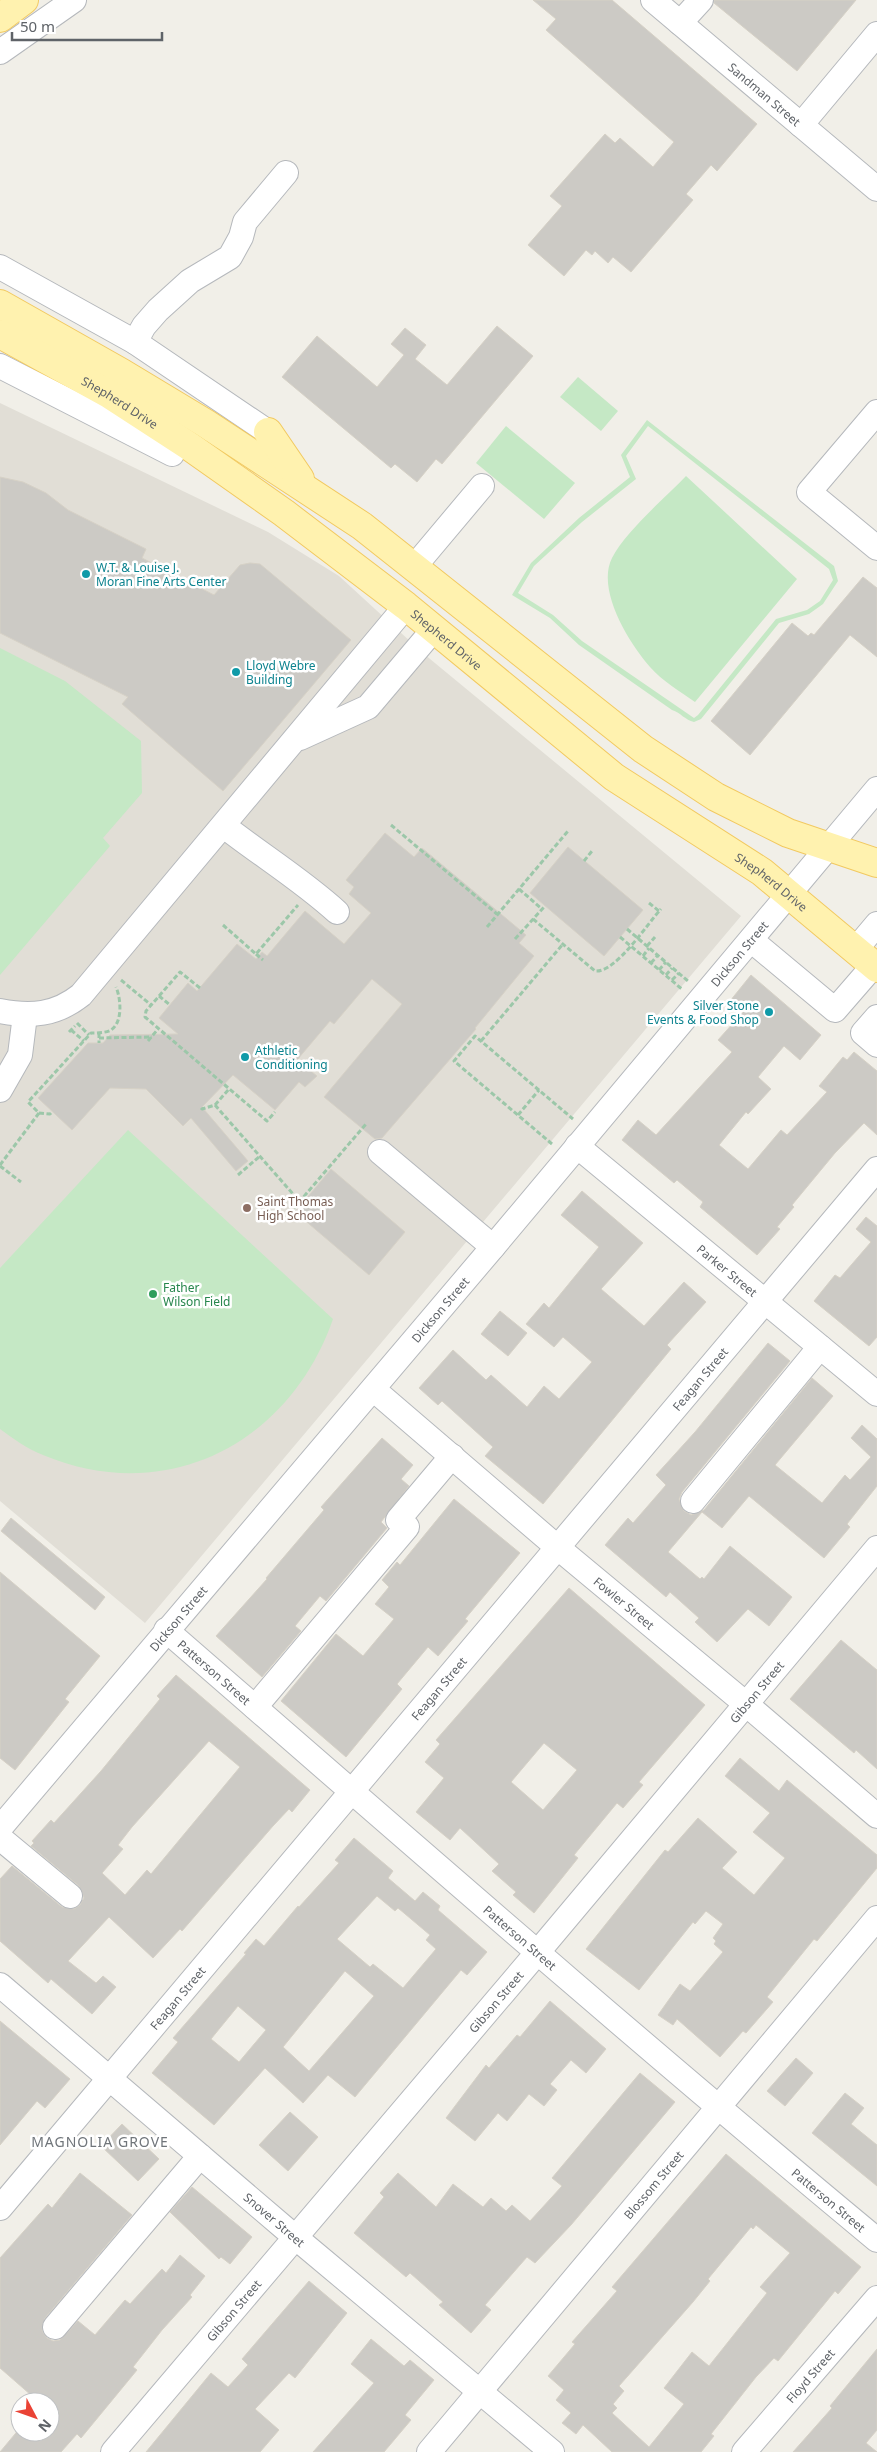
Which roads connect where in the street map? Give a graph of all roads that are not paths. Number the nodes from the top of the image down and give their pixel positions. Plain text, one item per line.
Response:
1 (24, 0) edge
2 (74, 0) edge
3 (653, 0) edge
4 (701, 0) edge
5 (0, 18) edge
6 (680, 23) junction
7 (877, 34) edge
8 (0, 52) edge
9 (801, 125) junction
10 (286, 173) dead end
11 (877, 189) edge
12 (5, 268) edge
13 (0, 304) edge
14 (0, 334) edge
15 (135, 342) junction
16 (0, 366) edge
17 (877, 412) edge
18 (268, 432) joint
19 (172, 454) joint
20 (482, 486) dead end
21 (306, 488) junction
22 (284, 513) junction
23 (877, 548) edge
24 (414, 567) junction
25 (450, 595) junction
26 (406, 606) junction
27 (434, 629) junction
28 (371, 649) junction
29 (398, 671) junction
30 (338, 688) junction
31 (368, 707) junction
32 (294, 741) junction
33 (877, 789) edge
34 (224, 826) junction
35 (830, 848) junction
36 (877, 863) edge
37 (790, 895) junction
38 (337, 912) dead end
39 (876, 927) edge
40 (751, 940) junction
41 (869, 961) edge
42 (0, 1012) edge
43 (25, 1014) junction
44 (877, 1017) edge
45 (877, 1045) edge
46 (7, 1060) edge
47 (0, 1090) edge
48 (577, 1146) junction
49 (380, 1152) dead end
50 (877, 1169) edge
51 (493, 1247) junction
52 (765, 1302) junction
53 (820, 1347) junction
54 (373, 1389) junction
55 (877, 1394) edge
56 (452, 1456) junction
57 (693, 1501) dead end
58 (557, 1547) junction
59 (877, 1548) edge
60 (166, 1630) junction
61 (746, 1704) junction
62 (255, 1707) junction
63 (349, 1791) junction
64 (877, 1816) edge
65 (0, 1828) edge
66 (0, 1838) edge
67 (70, 1896) dead end
68 (877, 1918) edge
69 (537, 1953) junction
70 (0, 1985) edge
71 (109, 2078) junction
72 (718, 2108) junction
73 (200, 2156) junction
74 (0, 2208) edge
75 (295, 2237) junction
76 (877, 2240) edge
77 (877, 2298) edge
78 (55, 2327) dead end
79 (479, 2392) junction
80 (113, 2452) edge
81 (429, 2452) edge
82 (552, 2452) edge
83 (744, 2452) edge

1 - 5 main road
2 - 8 street
3 - 6 street, Sandman Street
4 - 6 street
6 - 9 street, Sandman Street
7 - 9 street
9 - 11 street, Sandman Street
10 - 15 street
12 - 15 street
13 - 21 main road, Shepherd Drive
14 - 22 main road, Shepherd Drive
15 - 18 street
16 - 19 street
17 - 23 street
18 - 21 main road
19 - 22 main road
20 - 24 street
21 - 24 main road, Shepherd Drive
22 - 26 main road, Shepherd Drive
24 - 25 main road, Shepherd Drive
25 - 26 main road
25 - 35 main road, Shepherd Drive
26 - 27 main road, Shepherd Drive
26 - 28 street
27 - 29 street
27 - 37 main road, Shepherd Drive
28 - 29 street
28 - 30 street
29 - 31 street
30 - 31 street
30 - 32 street
31 - 32 street
32 - 34 street
33 - 35 street, Dickson Street
34 - 38 street
34 - 43 street
35 - 36 main road, Shepherd Drive
35 - 37 street, Dickson Street
37 - 40 street, Dickson Street
37 - 41 main road, Shepherd Drive
39 - 41 street
40 - 41 street
40 - 48 street, Dickson Street
42 - 43 street
43 - 46 street
44 - 45 street
46 - 47 street
48 - 51 street, Dickson Street
48 - 52 street, Parker Street
49 - 51 street
50 - 52 street, Feagan Street
51 - 54 street, Dickson Street
52 - 53 street, Parker Street
52 - 58 street, Feagan Street
53 - 55 street, Parker Street
53 - 57 street
54 - 56 street, Fowler Street
54 - 60 street, Dickson Street
56 - 58 street, Fowler Street
56 - 62 street
58 - 61 street, Fowler Street
58 - 63 street, Feagan Street
59 - 61 street, Gibson Street
60 - 62 street, Patterson Street
60 - 65 street, Dickson Street
61 - 64 street, Fowler Street
61 - 69 street, Gibson Street
62 - 63 street, Patterson Street
63 - 69 street, Patterson Street
63 - 71 street, Feagan Street
66 - 67 street
68 - 72 street, Blossom Street
69 - 72 street, Patterson Street
69 - 75 street, Gibson Street
70 - 71 street, Snover Street
71 - 73 street, Snover Street
71 - 74 street, Feagan Street
72 - 76 street, Patterson Street
72 - 79 street, Blossom Street
73 - 75 street, Snover Street
73 - 78 street
75 - 79 street, Snover Street
75 - 80 street, Gibson Street
77 - 83 street, Floyd Street
79 - 81 street, Blossom Street
79 - 82 street, Snover Street

